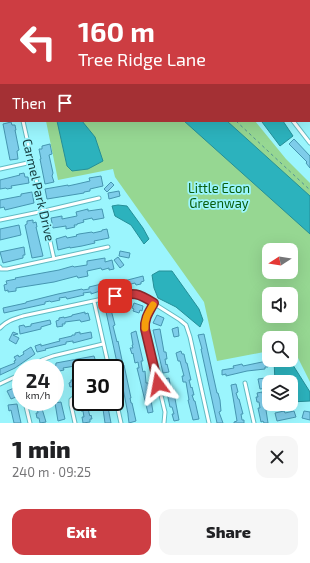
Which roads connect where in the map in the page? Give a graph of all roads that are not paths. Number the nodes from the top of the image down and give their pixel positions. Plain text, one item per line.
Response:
1 (23, 122) edge
2 (295, 122) edge
3 (310, 143) edge
4 (32, 162) junction
5 (0, 169) edge
6 (99, 198) dead end
7 (44, 211) junction
8 (0, 220) edge
9 (108, 247) dead end
10 (54, 259) junction
11 (0, 267) edge
12 (94, 301) junction
13 (154, 303) junction
14 (0, 328) edge
15 (103, 344) junction
16 (44, 359) edge
17 (107, 359) edge
18 (12, 379) edge
19 (245, 383) dead end
20 (0, 384) edge
21 (72, 399) edge
22 (72, 410) edge
23 (27, 411) edge
24 (72, 411) edge
25 (118, 411) edge
26 (30, 423) edge
27 (75, 423) edge
28 (121, 423) edge
29 (164, 423) edge
30 (209, 423) edge
31 (254, 423) edge

1 - 4 street, Carmel Park Drive
2 - 3 street
4 - 5 street
4 - 7 street, Carmel Park Drive
6 - 7 street
7 - 8 street
7 - 10 street, Carmel Park Drive
9 - 10 street
10 - 11 street
12 - 13 street
12 - 14 street
12 - 15 street
13 - 29 street
13 - 30 street
15 - 16 street
15 - 17 street
18 - 20 street
19 - 31 street
21 - 22 street
23 - 26 street
24 - 27 street
25 - 28 street

